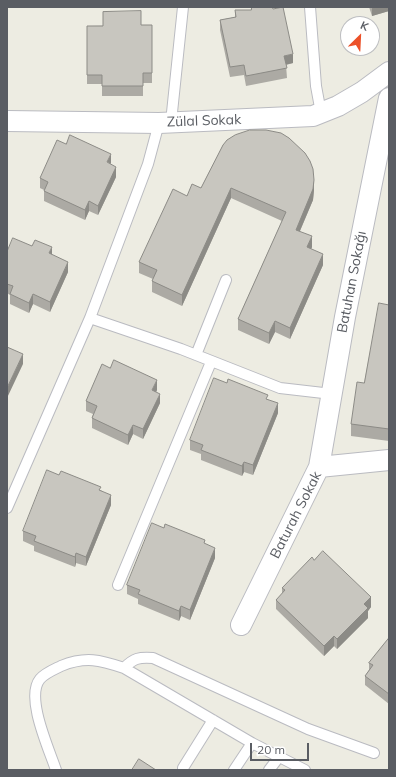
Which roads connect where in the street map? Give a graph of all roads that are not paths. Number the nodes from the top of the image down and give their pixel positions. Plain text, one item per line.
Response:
1 (183, 7) edge
2 (310, 7) edge
3 (389, 72) edge
4 (389, 98) edge
5 (321, 113) junction
6 (165, 122) junction
7 (8, 124) edge
8 (226, 280) dead end
9 (90, 318) junction
10 (196, 356) junction
11 (211, 362) junction
12 (332, 394) junction
13 (389, 460) edge
14 (319, 467) junction
15 (7, 508) edge
16 (118, 585) dead end
17 (241, 625) dead end
18 (124, 668) junction
19 (213, 720) junction
20 (252, 743) junction
21 (374, 753) dead end
22 (279, 757) junction
23 (183, 768) dead end
24 (56, 770) edge
25 (234, 770) edge
26 (269, 770) edge
27 (305, 770) edge

1 - 6 lane
2 - 5 lane
3 - 5 street, Zülal Sokak
4 - 12 street, Batuhan Sokağı
5 - 6 street, Zülal Sokak
6 - 7 street, Zülal Sokak
6 - 9 lane
8 - 10 lane
9 - 10 lane
9 - 15 lane
10 - 11 lane
11 - 12 lane
11 - 16 lane
12 - 14 street, Batuhan Sokağı
13 - 14 street, Baturah Sokak
14 - 17 street, Baturah Sokak
18 - 19 lane
18 - 21 lane
18 - 24 lane
19 - 20 lane
19 - 23 lane
20 - 22 lane
20 - 25 lane
22 - 26 lane
22 - 27 lane

